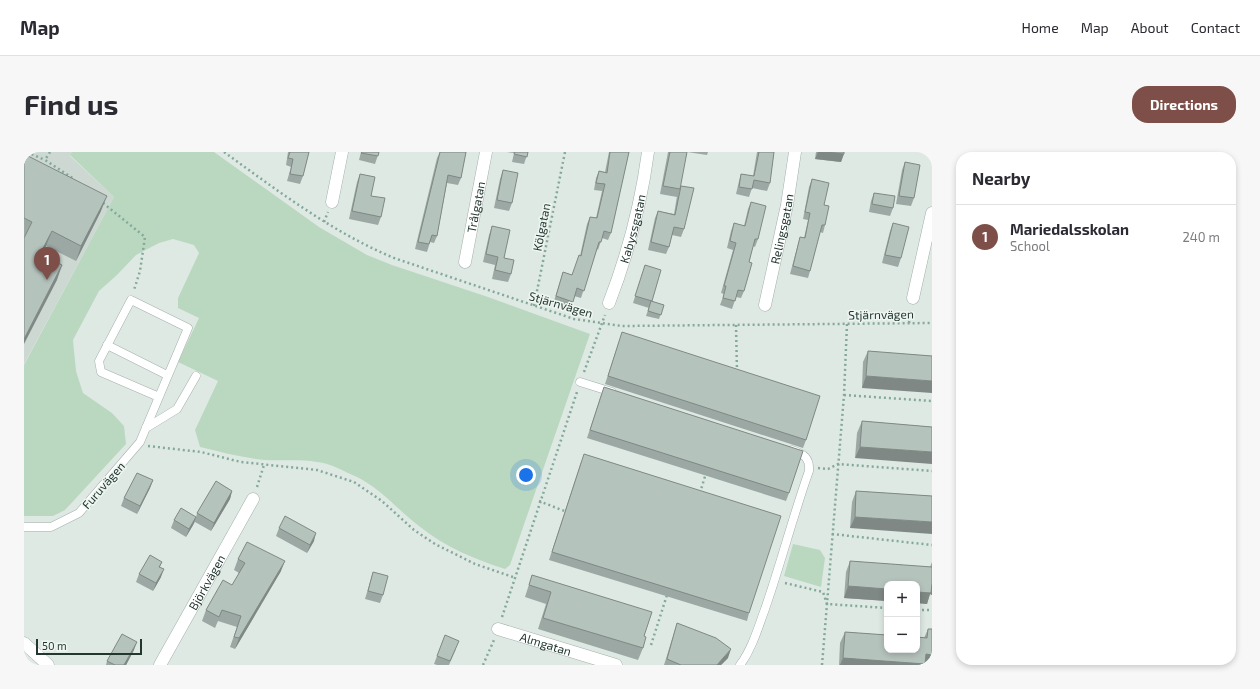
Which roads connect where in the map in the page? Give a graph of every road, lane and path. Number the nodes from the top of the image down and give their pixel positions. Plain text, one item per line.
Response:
1 (27, 152) edge
2 (50, 152) edge
3 (224, 152) edge
4 (342, 152) edge
5 (486, 152) edge
6 (565, 152) edge
7 (648, 152) edge
8 (795, 152) edge
9 (45, 160) junction
10 (77, 182) edge
11 (102, 202) edge
12 (332, 202) dead end
13 (932, 214) edge
14 (465, 262) dead end
15 (913, 298) dead end
16 (131, 300) junction
17 (609, 303) joint
18 (765, 305) dead end
19 (534, 306) junction
20 (932, 323) edge
21 (601, 324) junction
22 (847, 324) junction
23 (736, 325) junction
24 (107, 345) junction
25 (167, 375) junction
26 (196, 376) dead end
27 (736, 380) edge
28 (580, 382) junction
29 (844, 395) junction
30 (624, 396) edge
31 (159, 397) junction
32 (932, 401) edge
33 (146, 428) junction
34 (787, 448) edge
35 (838, 464) junction
36 (264, 465) dead end
37 (809, 467) junction
38 (707, 471) edge
39 (932, 471) edge
40 (253, 499) joint
41 (698, 500) edge
42 (540, 502) junction
43 (573, 513) edge
44 (24, 527) edge
45 (832, 534) junction
46 (932, 545) edge
47 (775, 581) junction
48 (668, 592) edge
49 (827, 604) junction
50 (884, 608) edge
51 (920, 610) edge
52 (932, 610) edge
53 (498, 629) junction
54 (24, 643) edge
55 (651, 644) dead end
56 (48, 665) edge
57 (160, 665) edge
58 (483, 665) edge
59 (616, 665) edge
60 (740, 665) edge
61 (822, 665) edge

1 - 9 path
2 - 9 path
3 - 19 path, Stjärnvägen
4 - 12 street
5 - 14 street, Trålgatan
6 - 19 path, Kölgatan
7 - 17 street, Kabyssgatan
8 - 18 street, Relingsgatan
9 - 10 path
11 - 16 path
13 - 15 street
16 - 24 lane
16 - 25 lane, Furuvägen
17 - 21 path
19 - 21 path, Stjärnvägen
20 - 22 path, Stjärnvägen
21 - 23 path, Stjärnvägen
21 - 28 path
22 - 23 path, Stjärnvägen
22 - 29 path
23 - 27 path
24 - 25 lane
24 - 31 lane
25 - 31 lane, Furuvägen
26 - 33 lane
28 - 30 lane
28 - 42 path
29 - 32 path
29 - 35 path
31 - 33 lane, Furuvägen
33 - 44 lane, Furuvägen
34 - 37 lane
35 - 37 path
35 - 39 path
35 - 45 path
36 - 40 path
37 - 47 lane
38 - 41 path
40 - 57 street, Björkvägen
42 - 43 path
42 - 53 path
45 - 46 path
45 - 49 path
47 - 49 path
47 - 60 lane
48 - 55 path
49 - 50 path
49 - 61 path
51 - 52 path
53 - 58 path
53 - 59 street, Almgatan
54 - 56 street

